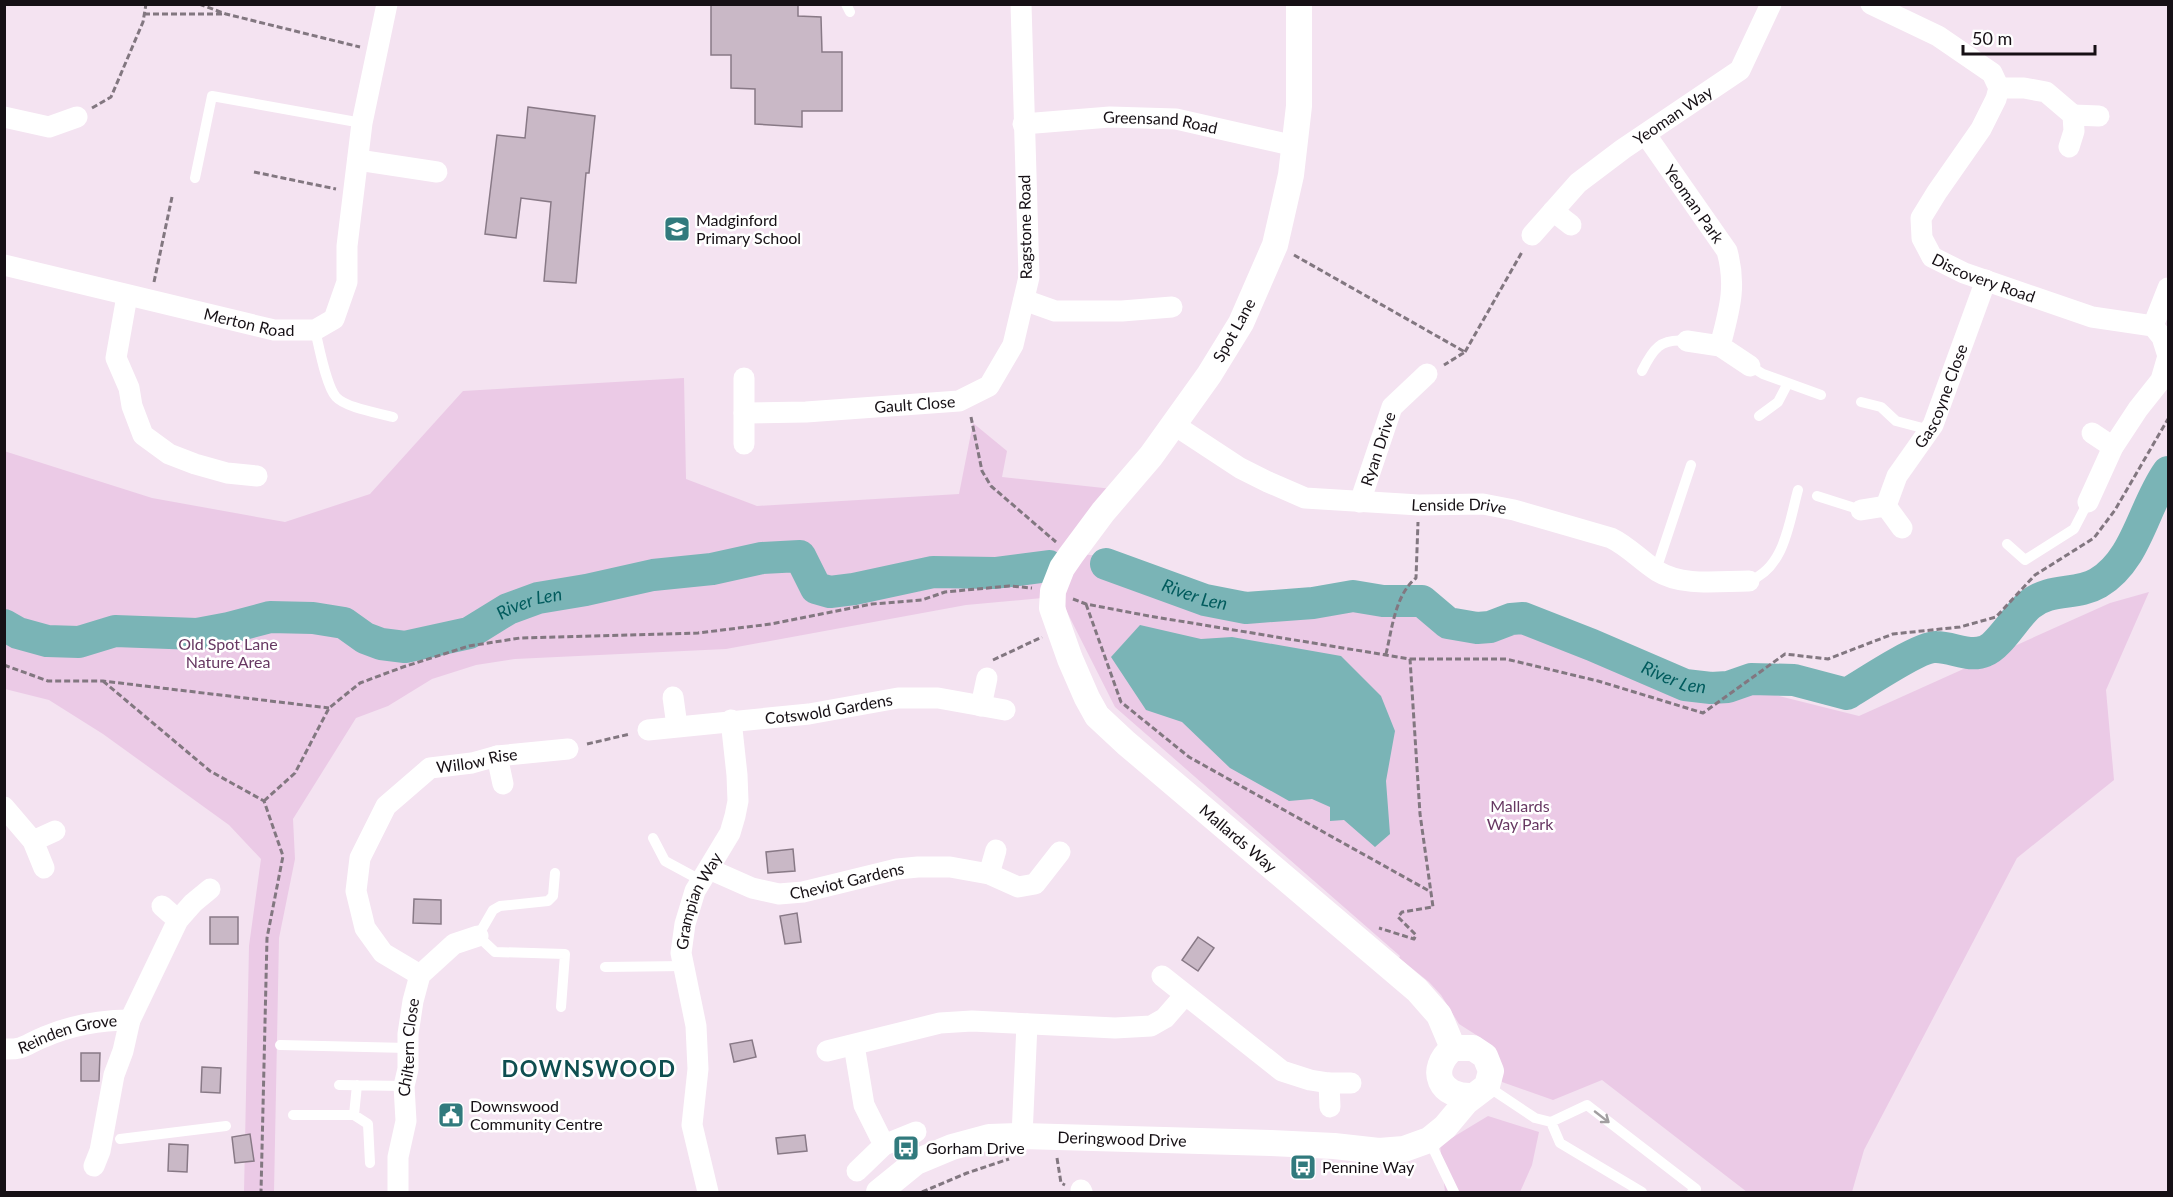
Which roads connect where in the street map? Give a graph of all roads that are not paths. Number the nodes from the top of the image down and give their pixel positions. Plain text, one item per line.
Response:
1 (387, 4) edge
2 (1021, 4) edge
3 (1299, 4) edge
4 (1771, 4) edge
5 (1871, 4) edge
6 (1999, 88) junction
7 (2073, 115) junction
8 (2099, 116) dead end
9 (4, 117) edge
10 (77, 117) road end
11 (362, 123) junction
12 (1023, 124) junction
13 (1646, 135) junction
14 (1295, 146) junction
15 (2069, 147) dead end
16 (358, 160) junction
17 (437, 172) dead end
18 (195, 178) dead end
19 (1553, 211) junction
20 (1571, 225) dead end
21 (1532, 235) road end
22 (4, 265) edge
23 (1986, 280) junction
24 (2169, 288) edge
25 (127, 296) junction
26 (1024, 300) junction
27 (1172, 307) dead end
28 (2153, 326) junction
29 (315, 330) junction
30 (1687, 341) joint
31 (1720, 346) junction
32 (1750, 366) joint
33 (1642, 371) dead end
34 (1427, 374) road end
35 (744, 378) dead end
36 (1788, 383) junction
37 (1821, 395) dead end
38 (1861, 402) dead end
39 (744, 413) junction
40 (1759, 416) dead end
41 (393, 417) dead end
42 (1173, 424) junction
43 (1930, 430) junction
44 (2092, 433) dead end
45 (744, 444) dead end
46 (2113, 447) junction
47 (1691, 465) dead end
48 (257, 476) dead end
49 (1798, 490) dead end
50 (1817, 496) dead end
51 (1360, 502) junction
52 (2088, 502) joint
53 (1886, 506) junction
54 (1861, 510) joint
55 (1902, 528) dead end
56 (2007, 544) dead end
57 (1656, 570) junction
58 (1749, 581) joint
59 (1055, 610) joint
60 (988, 670) road end
61 (672, 697) dead end
62 (981, 706) junction
63 (1005, 710) dead end
64 (731, 720) junction
65 (676, 726) junction
66 (648, 730) road end
67 (568, 749) road end
68 (497, 756) junction
69 (503, 784) dead end
70 (4, 807) edge
71 (55, 831) dead end
72 (653, 838) dead end
73 (33, 841) junction
74 (996, 850) dead end
75 (1060, 852) dead end
76 (44, 868) dead end
77 (555, 873) dead end
78 (990, 874) junction
79 (705, 875) junction
80 (210, 889) dead end
81 (478, 936) junction
82 (684, 966) junction
83 (605, 968) dead end
84 (420, 975) junction
85 (1162, 976) dead end
86 (1185, 995) junction
87 (561, 1007) dead end
88 (130, 1020) junction
89 (1027, 1024) junction
90 (280, 1045) dead end
91 (854, 1045) junction
92 (408, 1048) junction
93 (1453, 1048) junction
94 (4, 1049) edge
95 (827, 1051) dead end
96 (1329, 1083) junction
97 (1351, 1083) dead end
98 (339, 1085) dead end
99 (357, 1085) junction
100 (404, 1086) junction
101 (1447, 1091) junction
102 (1480, 1091) junction
103 (1330, 1107) dead end
104 (293, 1115) dead end
105 (354, 1115) junction
106 (1551, 1122) junction
107 (226, 1126) dead end
108 (915, 1132) dead end
109 (111, 1137) junction
110 (1429, 1140) junction
111 (884, 1145) junction
112 (1018, 1147) junction
113 (1379, 1151) junction
114 (370, 1163) dead end
115 (94, 1166) dead end
116 (857, 1171) dead end
117 (398, 1192) edge
118 (708, 1192) edge
119 (882, 1192) edge
120 (1454, 1192) edge
121 (1642, 1192) edge
122 (1692, 1192) edge

1 - 11 street, Merton Road
2 - 12 street, Ragstone Road
3 - 14 street, Spot Lane
4 - 13 street, Yeoman Way
5 - 6 street
6 - 7 street
6 - 23 street, Discovery Road
7 - 8 street
7 - 15 street
9 - 10 street
11 - 16 street, Merton Road
11 - 18 lane
12 - 14 street, Greensand Road
12 - 26 street, Ragstone Road
13 - 19 street, Yeoman Way
13 - 31 street, Yeoman Park
14 - 42 street, Spot Lane
16 - 17 street
16 - 29 street, Merton Road
19 - 20 street
19 - 21 street, Yeoman Way
22 - 25 street, Merton Road
23 - 28 street, Discovery Road
23 - 43 street, Gascoyne Close
24 - 28 street
25 - 29 street, Merton Road
25 - 48 street
26 - 27 street, Ragstone Road
26 - 39 street, Gault Close
28 - 46 street
29 - 41 lane
30 - 31 street
30 - 33 lane
31 - 32 street
32 - 36 lane
34 - 51 street, Ryan Drive
35 - 39 street
36 - 37 lane
36 - 40 lane
38 - 43 lane
39 - 45 street
42 - 51 street, Lenside Drive
42 - 59 street, Spot Lane
43 - 53 street, Gascoyne Close
44 - 46 street
46 - 52 street
47 - 57 lane
49 - 58 lane
50 - 54 lane
51 - 57 street, Lenside Drive
52 - 56 lane
53 - 54 street
53 - 55 street
57 - 58 street, Lenside Drive
59 - 93 street, Mallards Way
60 - 62 street
61 - 65 street
62 - 63 street, Cotswold Gardens
62 - 64 street, Cotswold Gardens
64 - 65 street, Cotswold Gardens
64 - 79 street, Grampian Way
65 - 66 street, Cotswold Gardens
67 - 68 street, Willow Rise
68 - 69 street
68 - 84 street, Willow Rise
70 - 73 street
71 - 73 street
72 - 79 lane
73 - 76 street
74 - 78 street
75 - 78 street, Cheviot Gardens
77 - 81 lane
78 - 79 street, Cheviot Gardens
79 - 82 street, Grampian Way
80 - 88 street, Reinden Grove
81 - 84 street, Chiltern Close
81 - 87 lane
82 - 83 lane
82 - 118 street, Grampian Way
84 - 92 street, Chiltern Close
85 - 86 street
86 - 89 street
86 - 96 street
88 - 94 street, Reinden Grove
88 - 109 street, Reinden Grove
89 - 91 street
89 - 112 street
90 - 92 lane
91 - 95 street
91 - 111 street
92 - 100 street, Chiltern Close
93 - 101 street
93 - 102 street
96 - 97 street
96 - 103 street
98 - 99 lane
99 - 100 lane
99 - 105 lane
100 - 117 street, Chiltern Close
101 - 102 street
101 - 113 street
102 - 106 lane
102 - 110 street, Deringwood Drive
104 - 105 lane
105 - 114 lane
106 - 121 lane
106 -> 122 lane
107 - 109 lane
108 - 111 street
109 - 115 street, Reinden Grove
110 - 113 street, Deringwood Drive
110 - 120 lane
111 - 116 street
112 - 113 street, Deringwood Drive
112 - 119 street, Deringwood Drive

